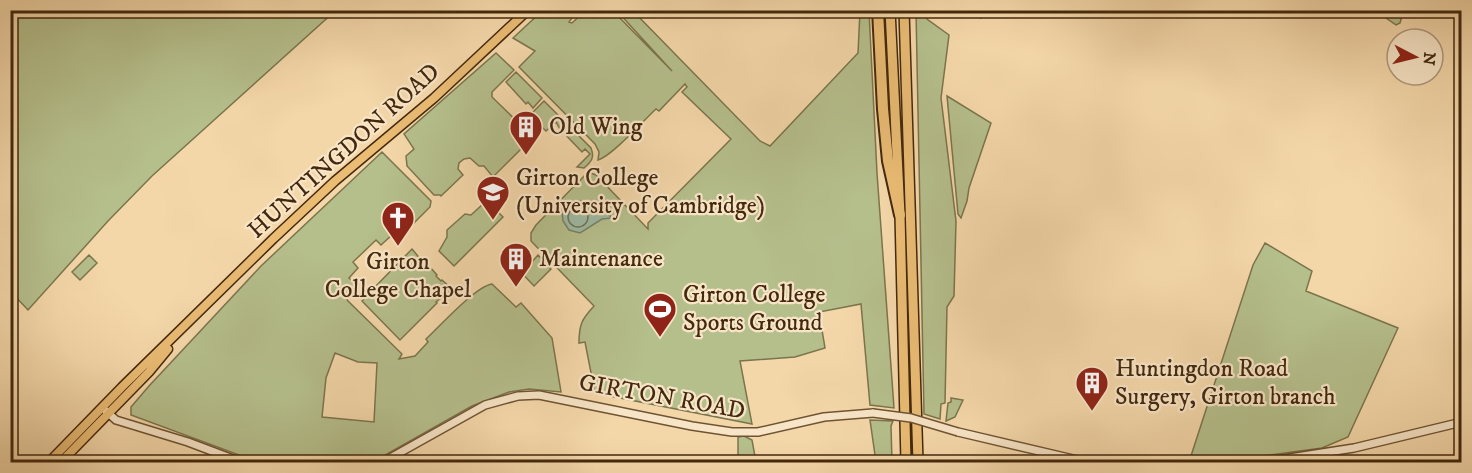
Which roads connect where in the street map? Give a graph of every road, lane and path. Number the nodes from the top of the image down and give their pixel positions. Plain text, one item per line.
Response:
1 (528, 10) edge
2 (878, 10) edge
3 (890, 10) edge
4 (905, 13) edge
5 (900, 215) junction
6 (105, 411) junction
7 (1461, 422) edge
8 (49, 462) edge
9 (61, 462) edge
10 (241, 462) edge
11 (383, 462) edge
12 (906, 462) edge
13 (918, 462) edge
14 (1086, 462) edge
15 (1263, 462) edge

1 - 6 main road, HUNTINGDON ROAD
2 - 5 highway
3 - 5 highway
4 - 13 highway
5 - 12 highway
6 - 8 main road, HUNTINGDON ROAD
6 - 9 main road, HUNTINGDON ROAD
6 - 10 street
7 - 15 street
11 - 14 street, GIRTON ROAD, bridge

